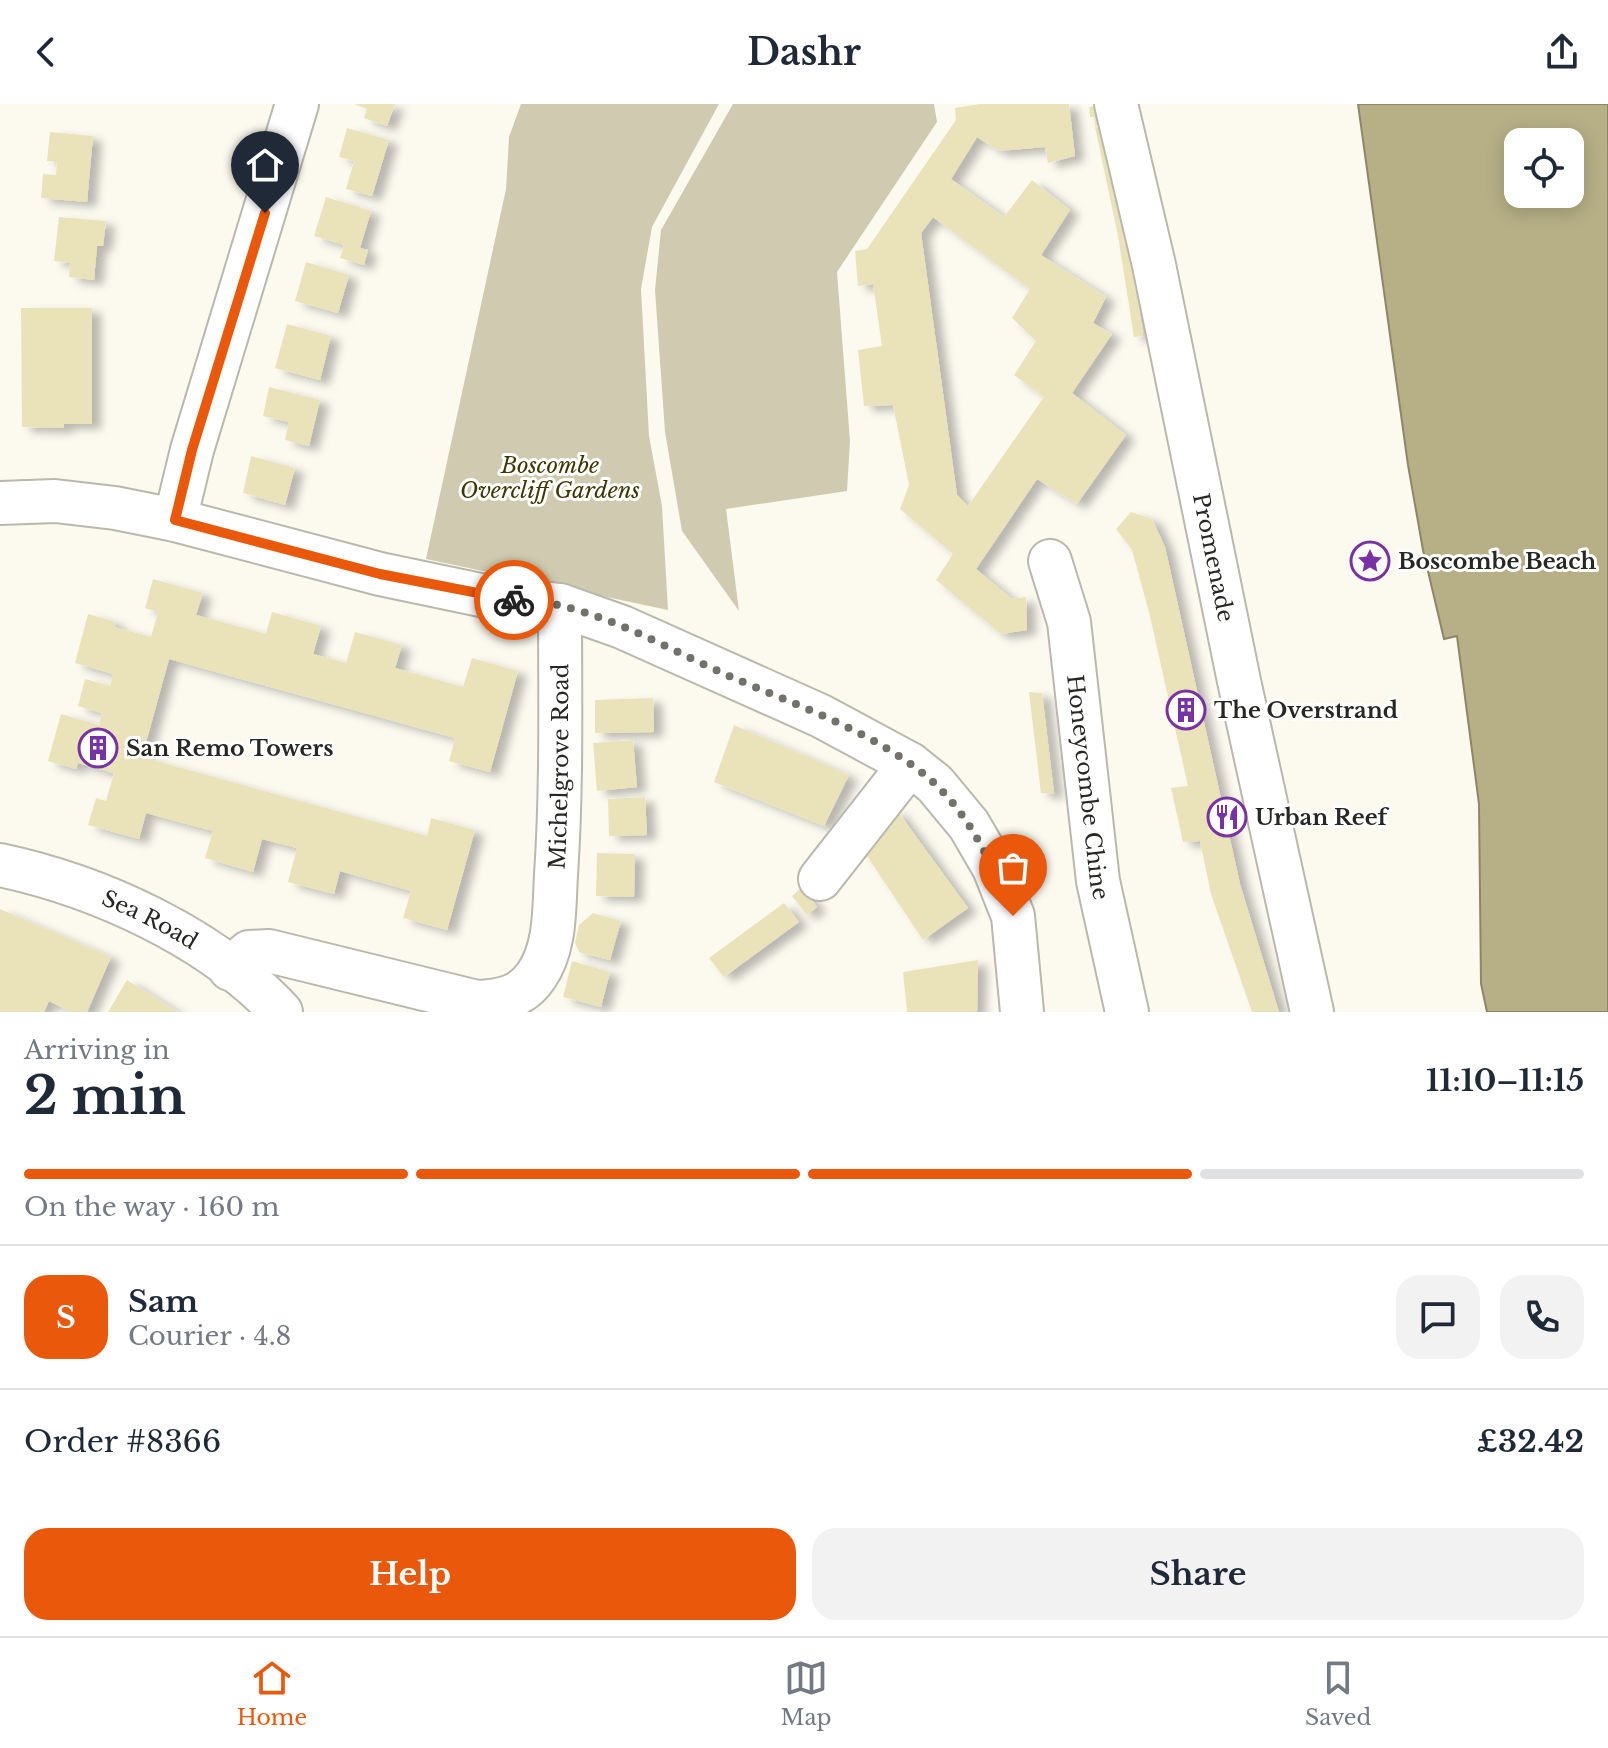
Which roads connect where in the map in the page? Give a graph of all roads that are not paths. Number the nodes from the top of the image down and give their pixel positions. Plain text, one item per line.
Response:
1 (297, 104) edge
2 (1116, 104) edge
3 (0, 503) edge
4 (175, 520) junction
5 (1050, 561) dead end
6 (560, 605) junction
7 (910, 764) junction
8 (0, 865) edge
9 (820, 879) dead end
10 (230, 969) junction
11 (281, 1012) edge
12 (1022, 1012) edge
13 (1127, 1012) edge
14 (1312, 1012) edge

1 - 4 street
2 - 14 street, Promenade
3 - 4 street
4 - 6 street
5 - 13 street, Honeycombe Chine
6 - 7 street
6 - 10 street, Michelgrove Road
7 - 9 street
7 - 12 street
8 - 10 street, Sea Road
10 - 11 street, Sea Road

